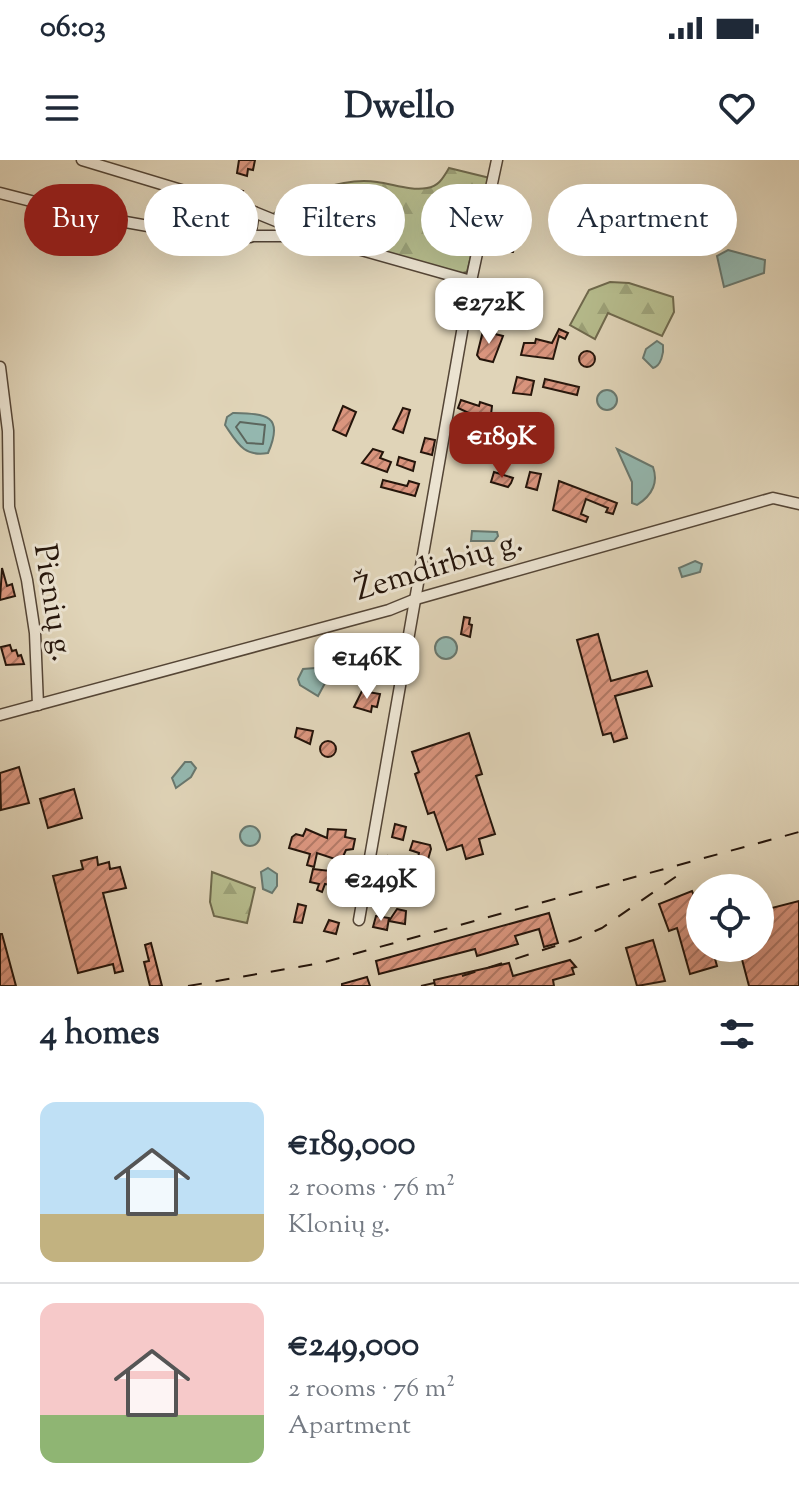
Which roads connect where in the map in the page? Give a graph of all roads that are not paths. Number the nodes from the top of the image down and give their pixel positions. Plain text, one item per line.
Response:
1 (82, 160) edge
2 (497, 160) edge
3 (161, 184) edge
4 (0, 193) edge
5 (144, 224) edge
6 (383, 256) edge
7 (471, 281) junction
8 (0, 367) edge
9 (799, 504) edge
10 (416, 599) junction
11 (38, 705) junction
12 (0, 715) edge
13 (359, 920) dead end

1 - 3 street
2 - 7 street
4 - 5 street
6 - 7 street
7 - 10 street
8 - 11 street, Pienių g.
9 - 10 street, Žemdirbių g.
10 - 11 street, Žemdirbių g.
10 - 13 street
11 - 12 street, Žemdirbių g.

